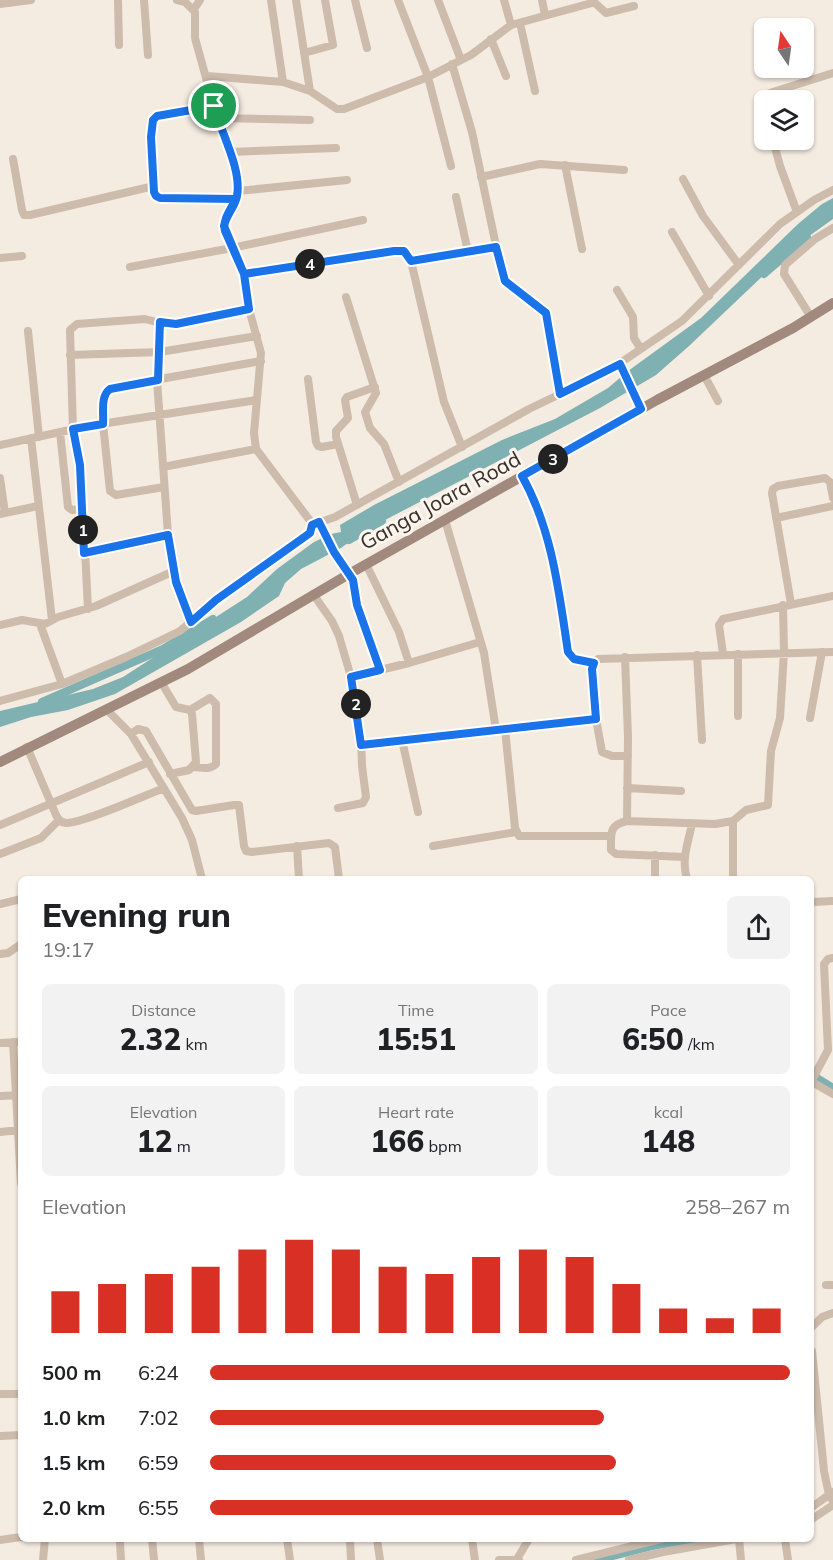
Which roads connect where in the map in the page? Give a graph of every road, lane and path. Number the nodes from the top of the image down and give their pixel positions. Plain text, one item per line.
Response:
1 (31, 0) edge
2 (118, 0) edge
3 (144, 0) edge
4 (177, 0) edge
5 (200, 0) edge
6 (271, 0) edge
7 (296, 0) edge
8 (325, 0) edge
9 (355, 0) edge
10 (399, 0) edge
11 (438, 0) edge
12 (504, 0) edge
13 (542, 0) edge
14 (0, 4) edge
15 (634, 6) dead end
16 (194, 9) junction
17 (544, 15) junction
18 (515, 24) junction
19 (491, 39) junction
20 (119, 45) dead end
21 (367, 48) dead end
22 (304, 53) junction
23 (148, 55) dead end
24 (457, 62) junction
25 (833, 73) edge
26 (207, 76) junction
27 (506, 76) dead end
28 (428, 77) junction
29 (283, 82) junction
30 (779, 90) edge
31 (310, 91) junction
32 (535, 91) dead end
33 (214, 106) junction
34 (217, 118) junction
35 (310, 120) dead end
36 (336, 148) dead end
37 (776, 150) edge
38 (230, 152) junction
39 (13, 159) dead end
40 (565, 165) junction
41 (451, 166) dead end
42 (624, 170) dead end
43 (481, 177) junction
44 (683, 179) dead end
45 (347, 180) dead end
46 (154, 186) junction
47 (833, 190) edge
48 (237, 195) junction
49 (456, 197) dead end
50 (797, 212) junction
51 (363, 220) dead end
52 (833, 228) edge
53 (672, 232) dead end
54 (496, 247) junction
55 (232, 248) junction
56 (582, 249) dead end
57 (468, 252) junction
58 (22, 256) dead end
59 (0, 258) edge
60 (411, 261) junction
61 (740, 265) junction
62 (130, 267) dead end
63 (244, 274) junction
64 (618, 290) dead end
65 (709, 296) junction
66 (346, 297) dead end
67 (833, 303) edge
68 (249, 309) junction
69 (811, 317) junction
70 (160, 322) junction
71 (28, 331) dead end
72 (257, 336) junction
73 (641, 349) junction
74 (160, 352) junction
75 (70, 355) junction
76 (261, 361) junction
77 (620, 364) junction
78 (704, 375) junction
79 (308, 379) dead end
80 (158, 380) junction
81 (375, 387) junction
82 (560, 394) junction
83 (257, 400) junction
84 (718, 401) dead end
85 (641, 409) junction
86 (160, 416) junction
87 (103, 424) junction
88 (73, 429) junction
89 (60, 432) junction
90 (35, 438) junction
91 (338, 444) junction
92 (0, 446) edge
93 (462, 447) junction
94 (256, 448) junction
95 (163, 467) junction
96 (522, 476) junction
97 (0, 478) edge
98 (399, 482) junction
99 (164, 487) junction
100 (833, 498) edge
101 (357, 505) junction
102 (38, 506) junction
103 (833, 506) edge
104 (83, 509) junction
105 (2, 514) edge
106 (776, 518) junction
107 (445, 520) junction
108 (315, 524) junction
109 (168, 535) junction
110 (84, 553) junction
111 (366, 564) junction
112 (174, 571) junction
113 (349, 574) junction
114 (313, 594) junction
115 (833, 596) edge
116 (787, 604) junction
117 (88, 609) junction
118 (52, 620) junction
119 (191, 622) junction
120 (40, 624) junction
121 (0, 625) edge
122 (480, 642) junction
123 (784, 652) junction
124 (822, 652) junction
125 (833, 652) edge
126 (723, 654) junction
127 (738, 654) junction
128 (697, 655) junction
129 (625, 657) junction
130 (409, 663) junction
131 (594, 663) junction
132 (380, 670) junction
133 (351, 677) junction
134 (161, 682) junction
135 (62, 684) junction
136 (0, 701) edge
137 (107, 710) junction
138 (190, 710) junction
139 (738, 716) dead end
140 (810, 718) dead end
141 (596, 719) junction
142 (505, 729) junction
143 (496, 730) junction
144 (131, 734) junction
145 (402, 740) junction
146 (702, 740) dead end
147 (361, 745) junction
148 (27, 747) junction
149 (628, 756) junction
150 (0, 762) edge
151 (149, 762) junction
152 (194, 767) junction
153 (170, 774) junction
154 (164, 788) junction
155 (627, 788) junction
156 (681, 791) dead end
157 (51, 803) junction
158 (338, 808) dead end
159 (418, 812) dead end
160 (59, 820) junction
161 (627, 821) junction
162 (733, 821) junction
163 (692, 824) junction
164 (0, 825) edge
165 (516, 832) junction
166 (611, 836) junction
167 (297, 846) junction
168 (433, 846) dead end
169 (0, 855) edge
170 (655, 855) junction
171 (684, 857) junction
172 (201, 876) edge
173 (300, 876) edge
174 (339, 876) edge
175 (655, 876) edge
176 (686, 876) edge
177 (733, 876) edge
178 (18, 899) edge
179 (814, 902) edge
180 (833, 902) edge
181 (0, 904) edge
182 (18, 946) edge
183 (0, 954) edge
184 (833, 958) edge
185 (17, 1042) edge
186 (0, 1043) edge
187 (18, 1068) edge
188 (814, 1076) edge
189 (814, 1079) edge
190 (833, 1094) edge
191 (18, 1095) edge
192 (0, 1096) edge
193 (18, 1130) edge
194 (0, 1132) edge
195 (833, 1313) edge
196 (814, 1325) edge
197 (814, 1371) edge
198 (0, 1394) edge
199 (18, 1394) edge
200 (18, 1435) edge
201 (0, 1436) edge
202 (832, 1498) edge
203 (814, 1506) edge
204 (814, 1517) edge
205 (18, 1537) edge
206 (0, 1540) edge
207 (45, 1542) edge
208 (120, 1542) dead end
209 (152, 1542) edge
210 (199, 1542) edge
211 (287, 1542) edge
212 (350, 1542) edge
213 (377, 1542) edge
214 (472, 1542) edge
215 (527, 1542) edge
216 (649, 1542) edge
217 (720, 1542) edge
218 (738, 1542) edge
219 (785, 1542) edge
220 (518, 1559) edge
221 (43, 1560) edge
222 (121, 1560) edge
223 (154, 1560) edge
224 (201, 1560) edge
225 (290, 1560) edge
226 (351, 1560) edge
227 (380, 1560) edge
228 (475, 1560) edge
229 (499, 1560) edge
230 (576, 1560) edge
231 (629, 1560) edge
232 (741, 1560) edge
233 (788, 1560) edge

1 - 14 street
2 - 20 street
3 - 23 street
4 - 16 street
5 - 16 street
6 - 29 street
7 - 22 street
8 - 22 street
9 - 21 street
10 - 28 street
11 - 24 street
12 - 18 street
13 - 17 street
15 - 17 street
16 - 26 street
17 - 18 street
18 - 19 street
18 - 32 street
19 - 24 street
19 - 27 street
22 - 31 street
24 - 28 street
24 - 43 street
25 - 30 street
26 - 29 street
26 - 33 street
28 - 31 street
28 - 41 street
29 - 31 street
33 - 34 street
33 - 46 street
34 - 35 street
34 - 38 street
36 - 38 street
37 - 50 street
38 - 48 street
39 - 46 street
40 - 42 street
40 - 43 street
40 - 56 street
43 - 54 street
44 - 61 street
45 - 48 street
46 - 48 street
47 - 50 street
48 - 55 street
49 - 57 street
50 - 61 street
51 - 55 street
52 - 69 street
53 - 65 street
54 - 57 street
54 - 82 street
55 - 62 street
55 - 63 street
57 - 60 street
58 - 59 street
60 - 63 street
60 - 93 street
61 - 65 street
63 - 68 street
64 - 73 street
65 - 73 street
66 - 81 street
67 - 69 main road, Ganga Joara Road
68 - 70 street
68 - 72 street
69 - 78 main road, Ganga Joara Road
70 - 74 street
70 - 75 street
71 - 90 street
72 - 74 street
72 - 76 street
73 - 77 street
74 - 75 street
74 - 80 street
75 - 88 street
76 - 80 street
76 - 83 street
77 - 82 street
77 - 85 street
78 - 84 street
78 - 85 main road, Ganga Joara Road
79 - 91 street
80 - 86 street
80 - 87 street
81 - 91 street
81 - 98 street
82 - 93 street
83 - 86 street
83 - 94 street
85 - 96 main road, Ganga Joara Road
86 - 87 street
86 - 95 street
87 - 88 street
87 - 99 street
88 - 89 street
88 - 104 street
89 - 90 street
89 - 104 street
90 - 92 street
90 - 102 street
91 - 101 street
93 - 98 street
94 - 95 street
94 - 108 street
95 - 99 street
96 - 107 main road, Ganga Joara Road
96 - 131 street
97 - 105 street
98 - 101 street
99 - 109 street
100 - 106 street
101 - 108 street
102 - 105 street
102 - 118 street
103 - 106 street
104 - 110 street
106 - 116 street
107 - 111 main road, Ganga Joara Road
107 - 122 street
108 - 113 street
108 - 119 street
109 - 110 street
109 - 112 street
110 - 117 street
111 - 113 main road, Ganga Joara Road
111 - 130 street
112 - 117 street
112 - 119 street
113 - 114 main road, Ganga Joara Road
113 - 132 street
114 - 133 street
114 - 134 main road, Ganga Joara Road
115 - 116 street
116 - 123 street
116 - 126 street
117 - 118 street
118 - 120 street
119 - 135 street
120 - 121 street
120 - 135 street
122 - 130 street
122 - 143 street
123 - 124 street
123 - 127 street
123 - 162 street
124 - 125 street
124 - 140 street
126 - 127 street
126 - 128 street
127 - 139 street
128 - 129 street
128 - 146 street
129 - 131 street
129 - 149 street
130 - 132 street
131 - 141 street
132 - 133 street
133 - 147 street
134 - 137 main road, Ganga Joara Road
134 - 138 street
135 - 136 street
137 - 144 street
137 - 148 main road, Ganga Joara Road
138 - 152 street
138 - 152 street
141 - 142 street
141 - 149 street
142 - 143 street
142 - 165 street
143 - 145 street
144 - 151 street
144 - 153 street
145 - 147 street
145 - 159 street
147 - 158 street
148 - 150 main road, Ganga Joara Road
148 - 157 street
149 - 155 street
151 - 154 street
151 - 157 street
152 - 153 street
153 - 167 street
154 - 160 street
154 - 172 street
155 - 156 street
155 - 161 street
157 - 160 street
157 - 164 street
160 - 169 street
161 - 163 street
161 - 166 street
162 - 163 street
162 - 177 street
163 - 171 street
165 - 166 street
165 - 168 street
166 - 170 street
167 - 173 street
167 - 174 street
170 - 171 street
170 - 175 street
171 - 176 street
178 - 181 street
179 - 180 street
182 - 183 street
184 - 188 street
185 - 186 street
185 - 187 street
189 - 190 street
191 - 192 street
193 - 194 street
195 - 196 street
197 - 202 street
198 - 199 street
200 - 201 street
202 - 203 street
202 - 204 street
205 - 206 street
207 - 221 street
208 - 222 street
209 - 223 street
210 - 224 street
211 - 225 street
212 - 226 street
213 - 227 street
214 - 228 street
215 - 220 street
216 - 230 street
217 - 231 street
218 - 232 street
219 - 233 street
220 - 229 street

